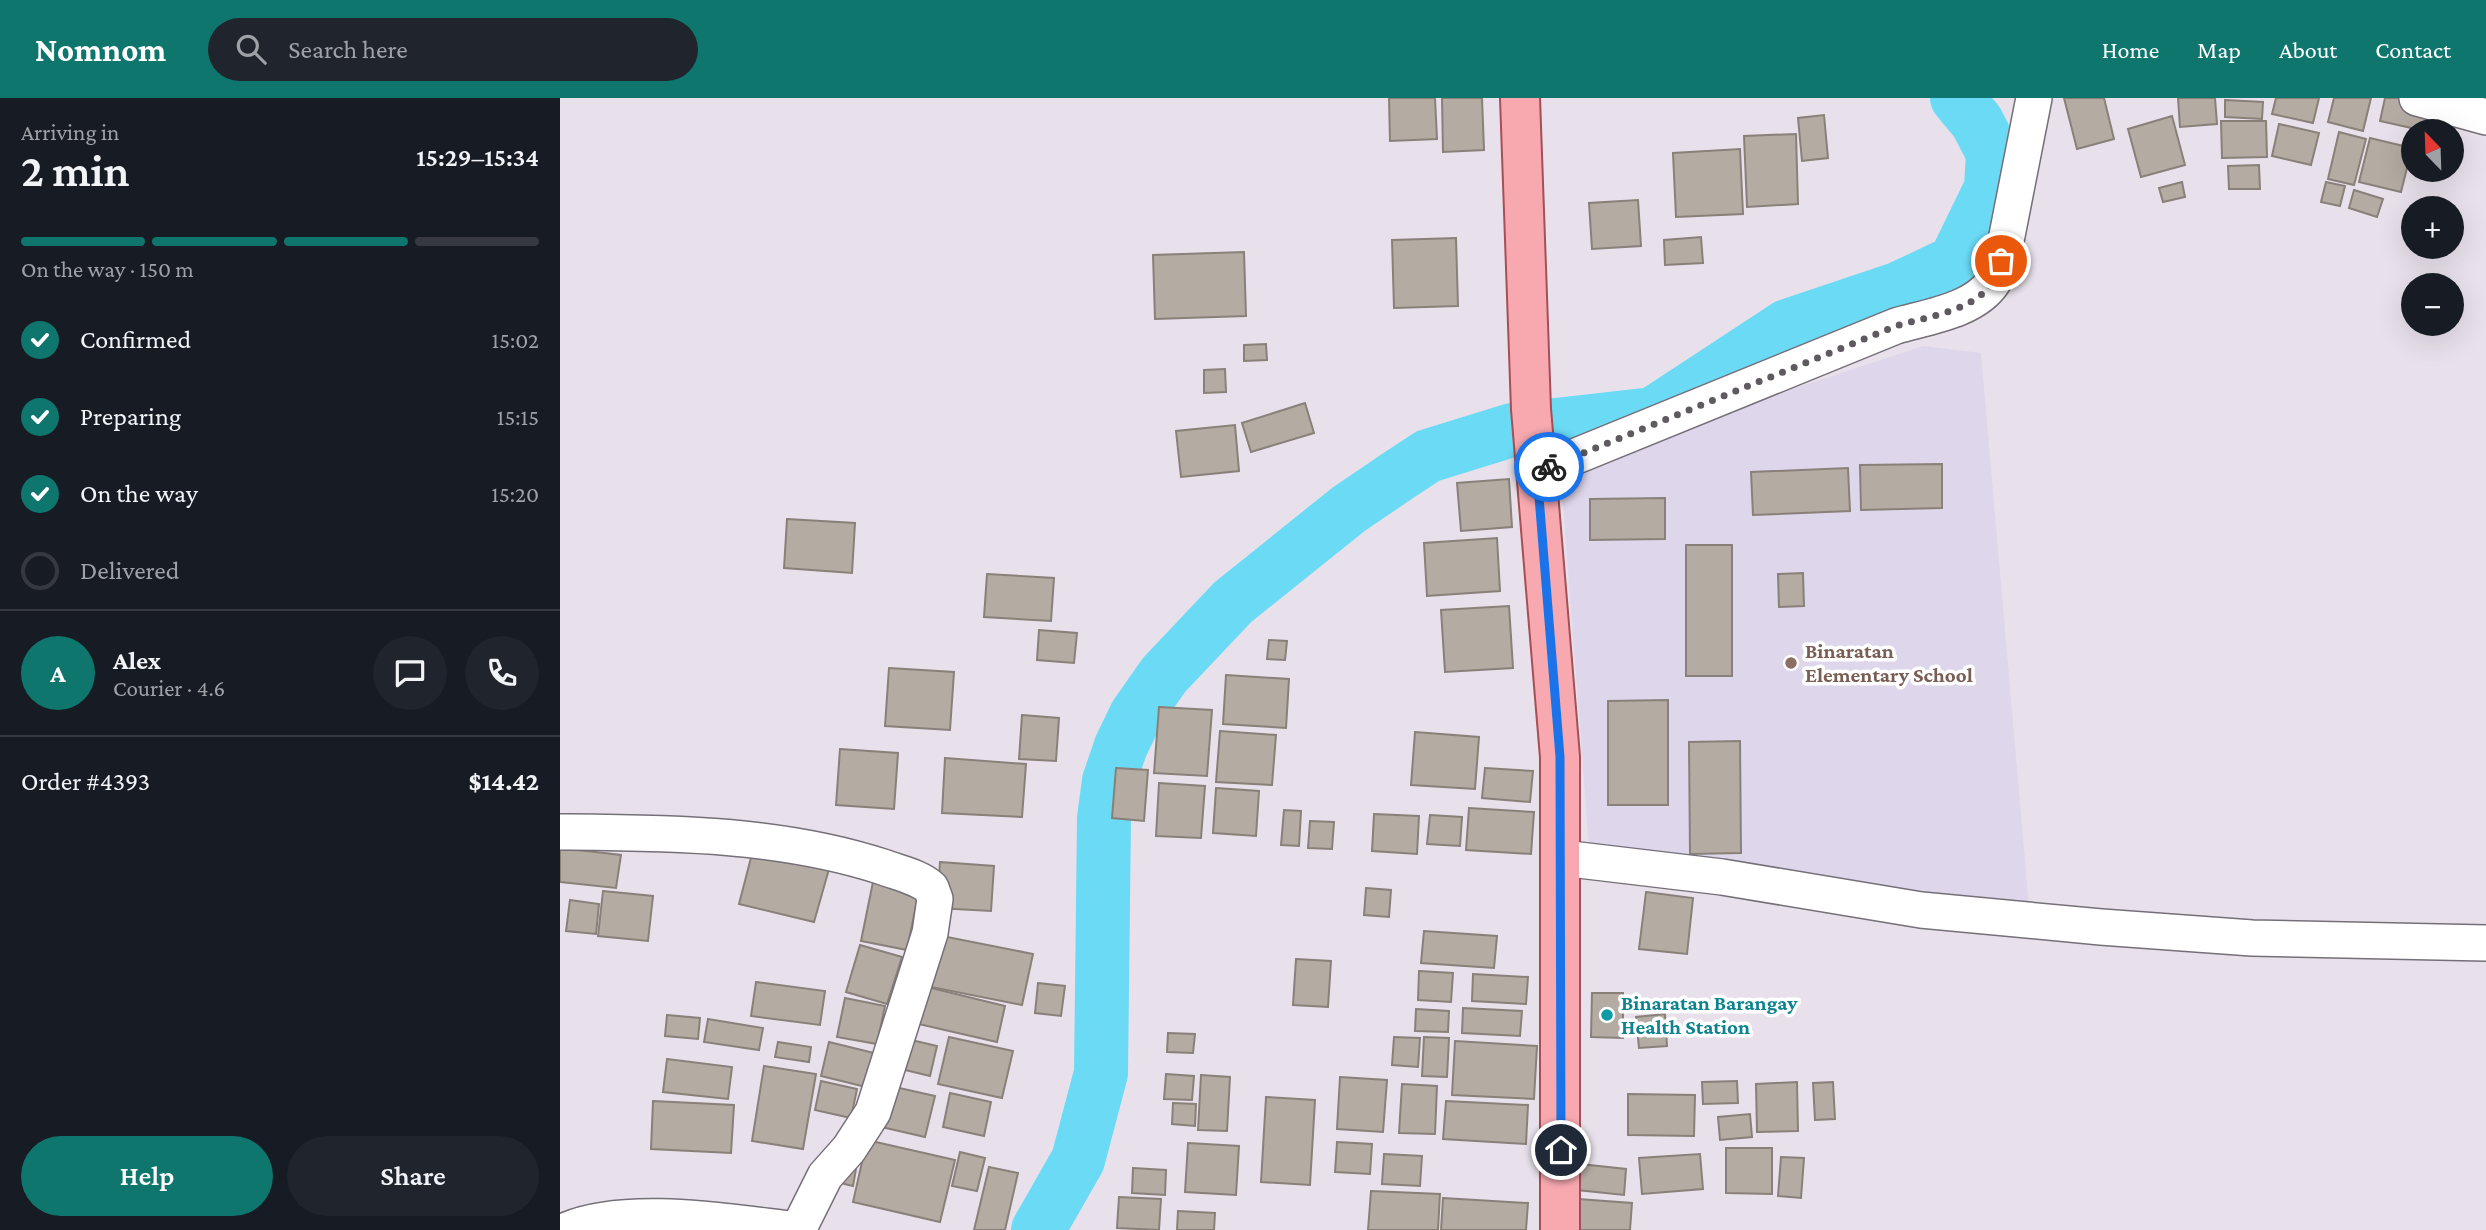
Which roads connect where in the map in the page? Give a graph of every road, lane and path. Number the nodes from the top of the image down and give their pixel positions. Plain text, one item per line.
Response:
1 (1520, 98) edge
2 (2034, 98) edge
3 (2417, 98) edge
4 (2486, 117) edge
5 (1534, 440) junction
6 (560, 832) edge
7 (1562, 858) junction
8 (2486, 943) edge
9 (566, 1230) edge
10 (799, 1230) edge
11 (1560, 1230) edge

1 - 5 main road
2 - 5 street
3 - 4 street
5 - 7 main road
6 - 10 street
7 - 8 street
7 - 11 main road
9 - 10 street

